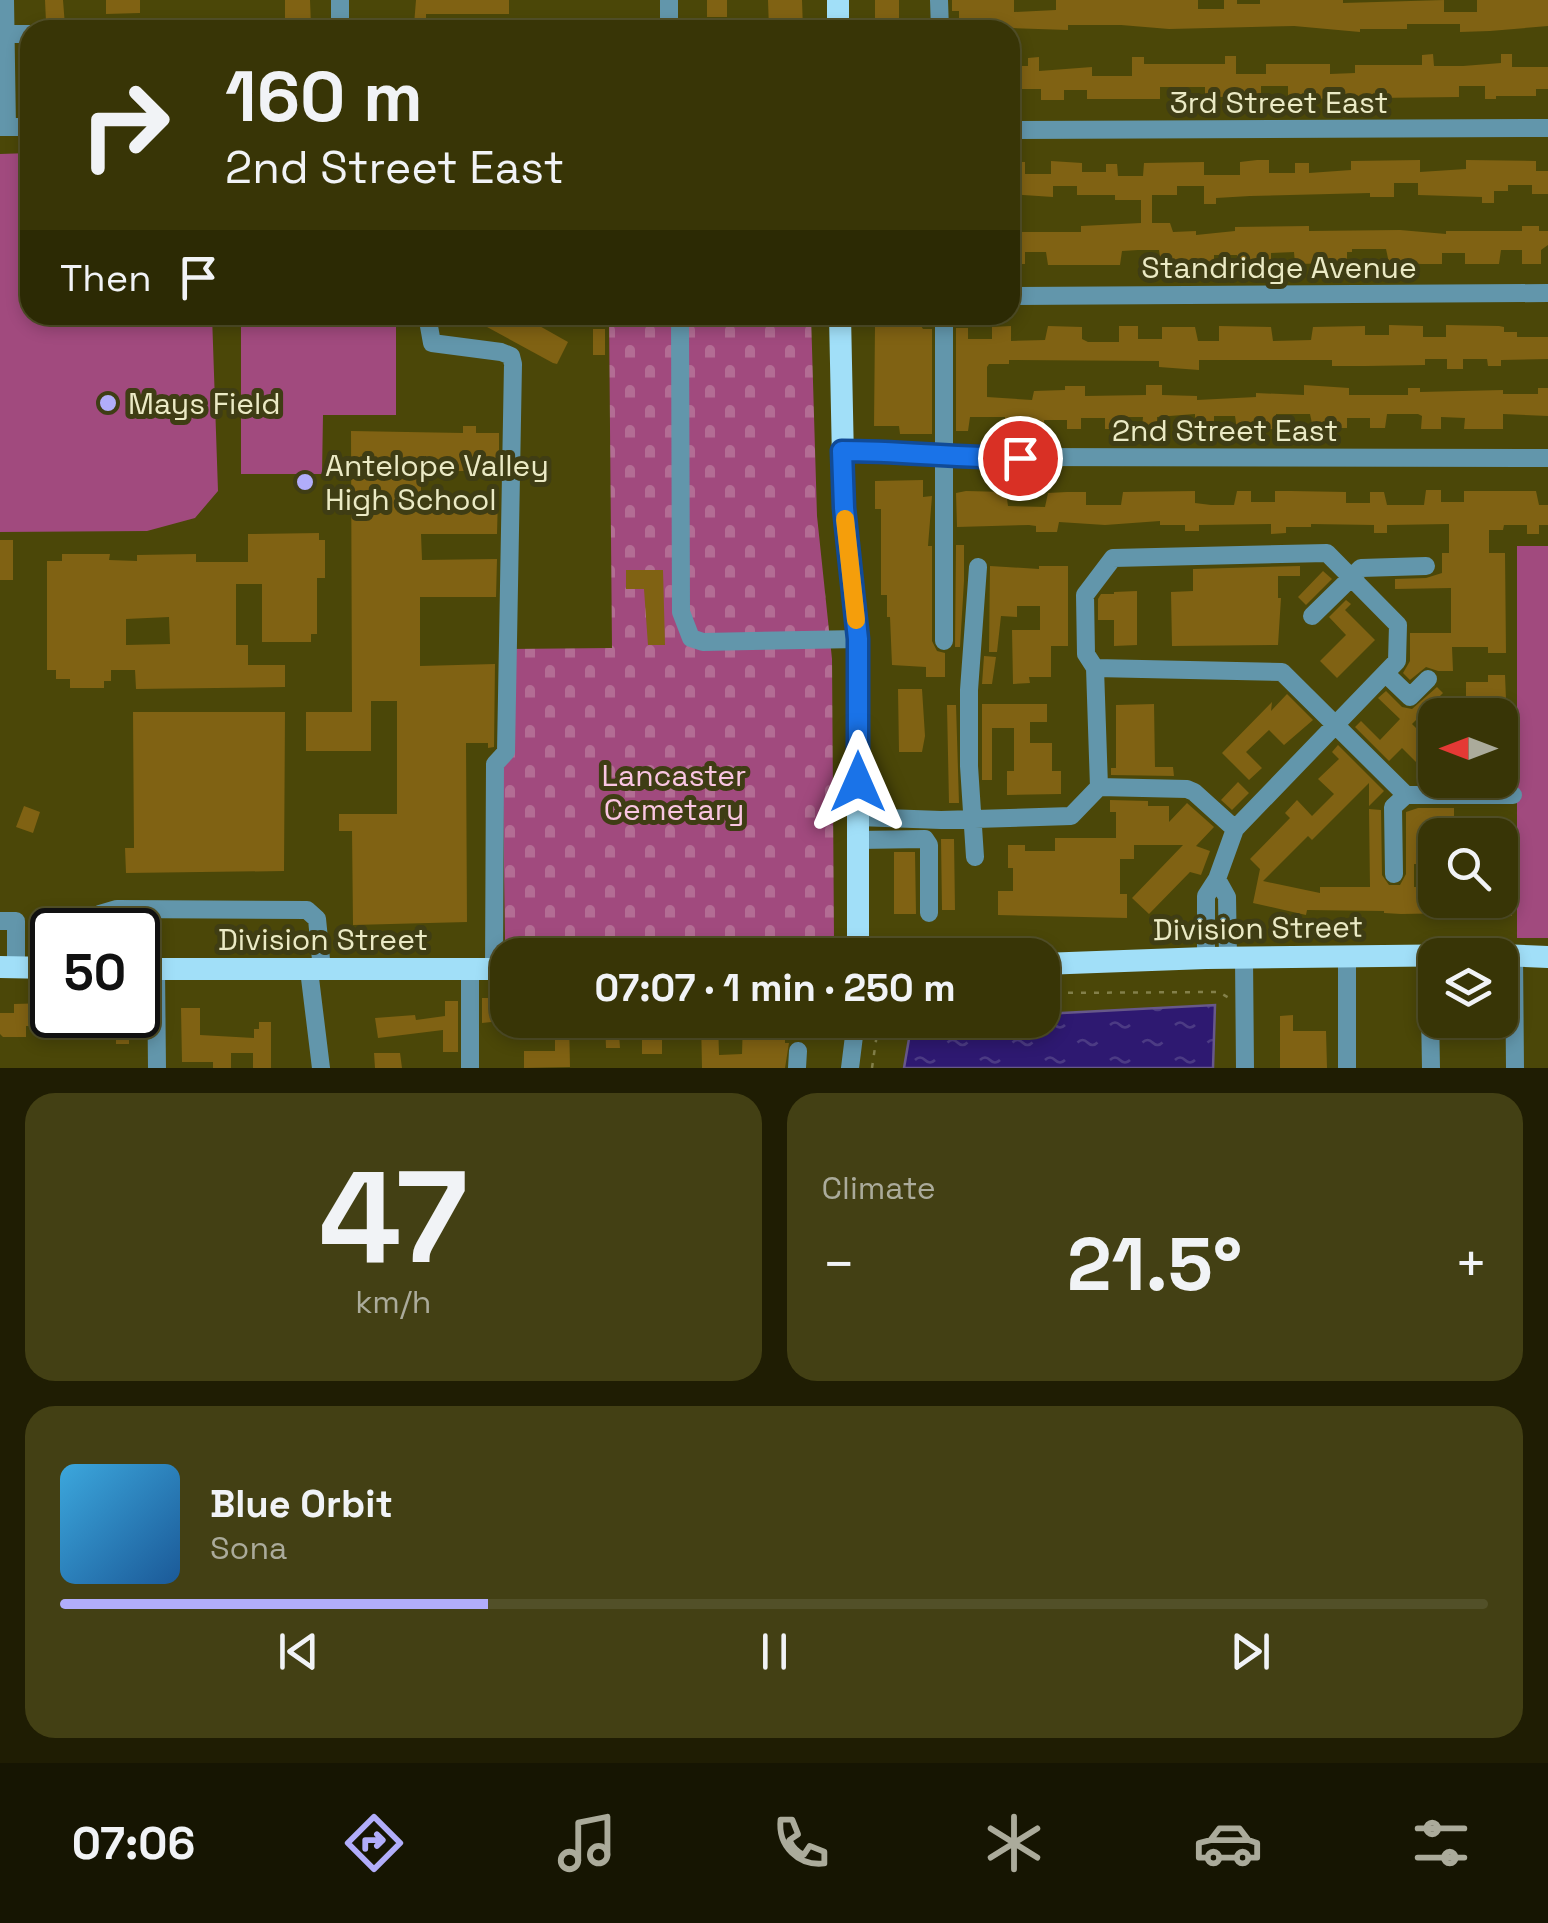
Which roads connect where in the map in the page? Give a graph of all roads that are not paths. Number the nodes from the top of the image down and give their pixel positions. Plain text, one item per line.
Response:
1 (5, 0) edge
2 (6, 34) junction
3 (20, 34) edge
4 (4, 127) edge
5 (1548, 128) edge
6 (1020, 130) edge
7 (1548, 293) edge
8 (1020, 296) edge
9 (429, 325) edge
10 (680, 325) edge
11 (840, 325) edge
12 (944, 325) edge
13 (842, 451) junction
14 (944, 458) junction
15 (1548, 458) edge
16 (978, 566) dead end
17 (1426, 566) dead end
18 (1352, 579) junction
19 (1312, 616) dead end
20 (858, 639) junction
21 (944, 641) dead end
22 (1392, 667) junction
23 (1095, 668) junction
24 (1428, 679) dead end
25 (1338, 724) junction
26 (1099, 788) junction
27 (1406, 795) junction
28 (1418, 795) edge
29 (973, 819) junction
30 (858, 829) junction
31 (1235, 829) junction
32 (975, 856) dead end
33 (1394, 874) dead end
34 (160, 910) edge
35 (929, 914) dead end
36 (0, 920) edge
37 (500, 938) edge
38 (858, 938) edge
39 (1418, 955) edge
40 (1518, 956) edge
41 (1347, 957) junction
42 (1548, 957) edge
43 (1226, 958) junction
44 (1060, 963) edge
45 (8, 967) edge
46 (160, 969) edge
47 (490, 969) edge
48 (316, 970) junction
49 (470, 970) junction
50 (153, 1038) edge
51 (854, 1038) edge
52 (1430, 1038) edge
53 (1513, 1038) edge
54 (156, 1068) edge
55 (321, 1068) edge
56 (470, 1068) edge
57 (850, 1068) edge
58 (1245, 1068) edge
59 (1347, 1068) edge
60 (1430, 1068) edge
61 (1515, 1068) edge

1 - 2 street
2 - 3 street
2 - 4 street
5 - 6 street, 3rd Street East
7 - 8 street, Standridge Avenue
9 - 37 street
10 - 20 street
11 - 13 main road
12 - 14 street
13 - 14 street, 2nd Street East
13 - 20 main road
14 - 15 street, 2nd Street East
14 - 21 street
16 - 29 street
17 - 18 street
18 - 19 street
18 - 22 street
18 - 23 street
20 - 30 main road
22 - 24 street
22 - 25 street
23 - 25 street
23 - 26 street
25 - 27 street
25 - 31 street
26 - 29 street
26 - 31 street
27 - 28 street
27 - 33 street
29 - 30 street
29 - 32 street
30 - 35 street
30 - 38 main road
31 - 43 street
34 - 48 street
36 - 45 street
39 - 41 main road, Division Street
40 - 42 main road
41 - 43 main road, Division Street
41 - 59 street
43 - 44 main road, Division Street
43 - 58 street
46 - 48 main road, Division Street
47 - 49 main road, Division Street
48 - 49 main road, Division Street
48 - 55 street
49 - 56 street
50 - 54 street
51 - 57 street
52 - 60 street
53 - 61 street

